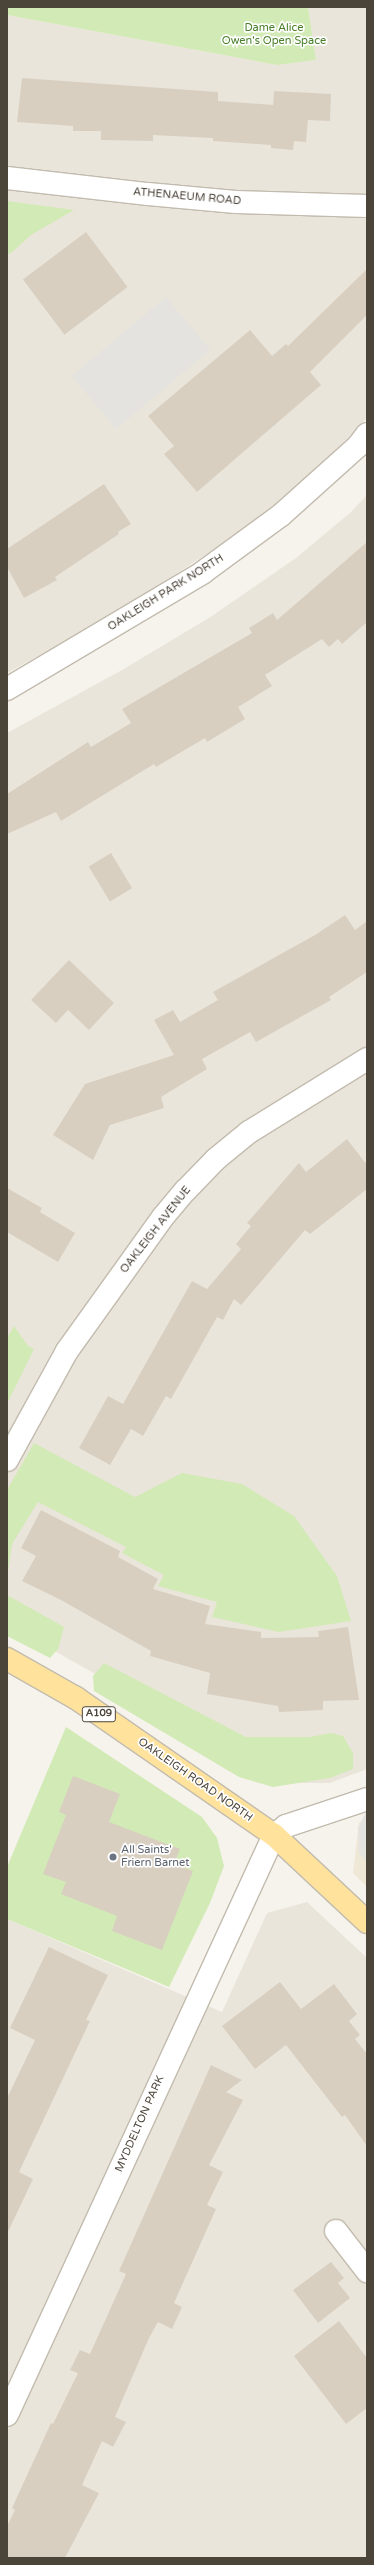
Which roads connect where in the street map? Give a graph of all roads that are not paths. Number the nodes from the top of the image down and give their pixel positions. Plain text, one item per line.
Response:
1 (7, 178) edge
2 (367, 206) edge
3 (367, 434) edge
4 (7, 689) edge
5 (367, 1059) edge
6 (7, 1460) edge
7 (7, 1659) edge
8 (367, 1799) edge
9 (274, 1835) junction
10 (367, 1922) edge
11 (336, 2231) dead end
12 (367, 2271) edge
13 (7, 2415) edge

1 - 2 street, ATHENAEUM ROAD
3 - 4 street, OAKLEIGH PARK NORTH
5 - 6 street, OAKLEIGH AVENUE
7 - 9 main road, OAKLEIGH ROAD NORTH / A109
8 - 9 street
9 - 10 main road, OAKLEIGH ROAD NORTH / A109
9 - 13 street, MYDDELTON PARK
11 - 12 street

